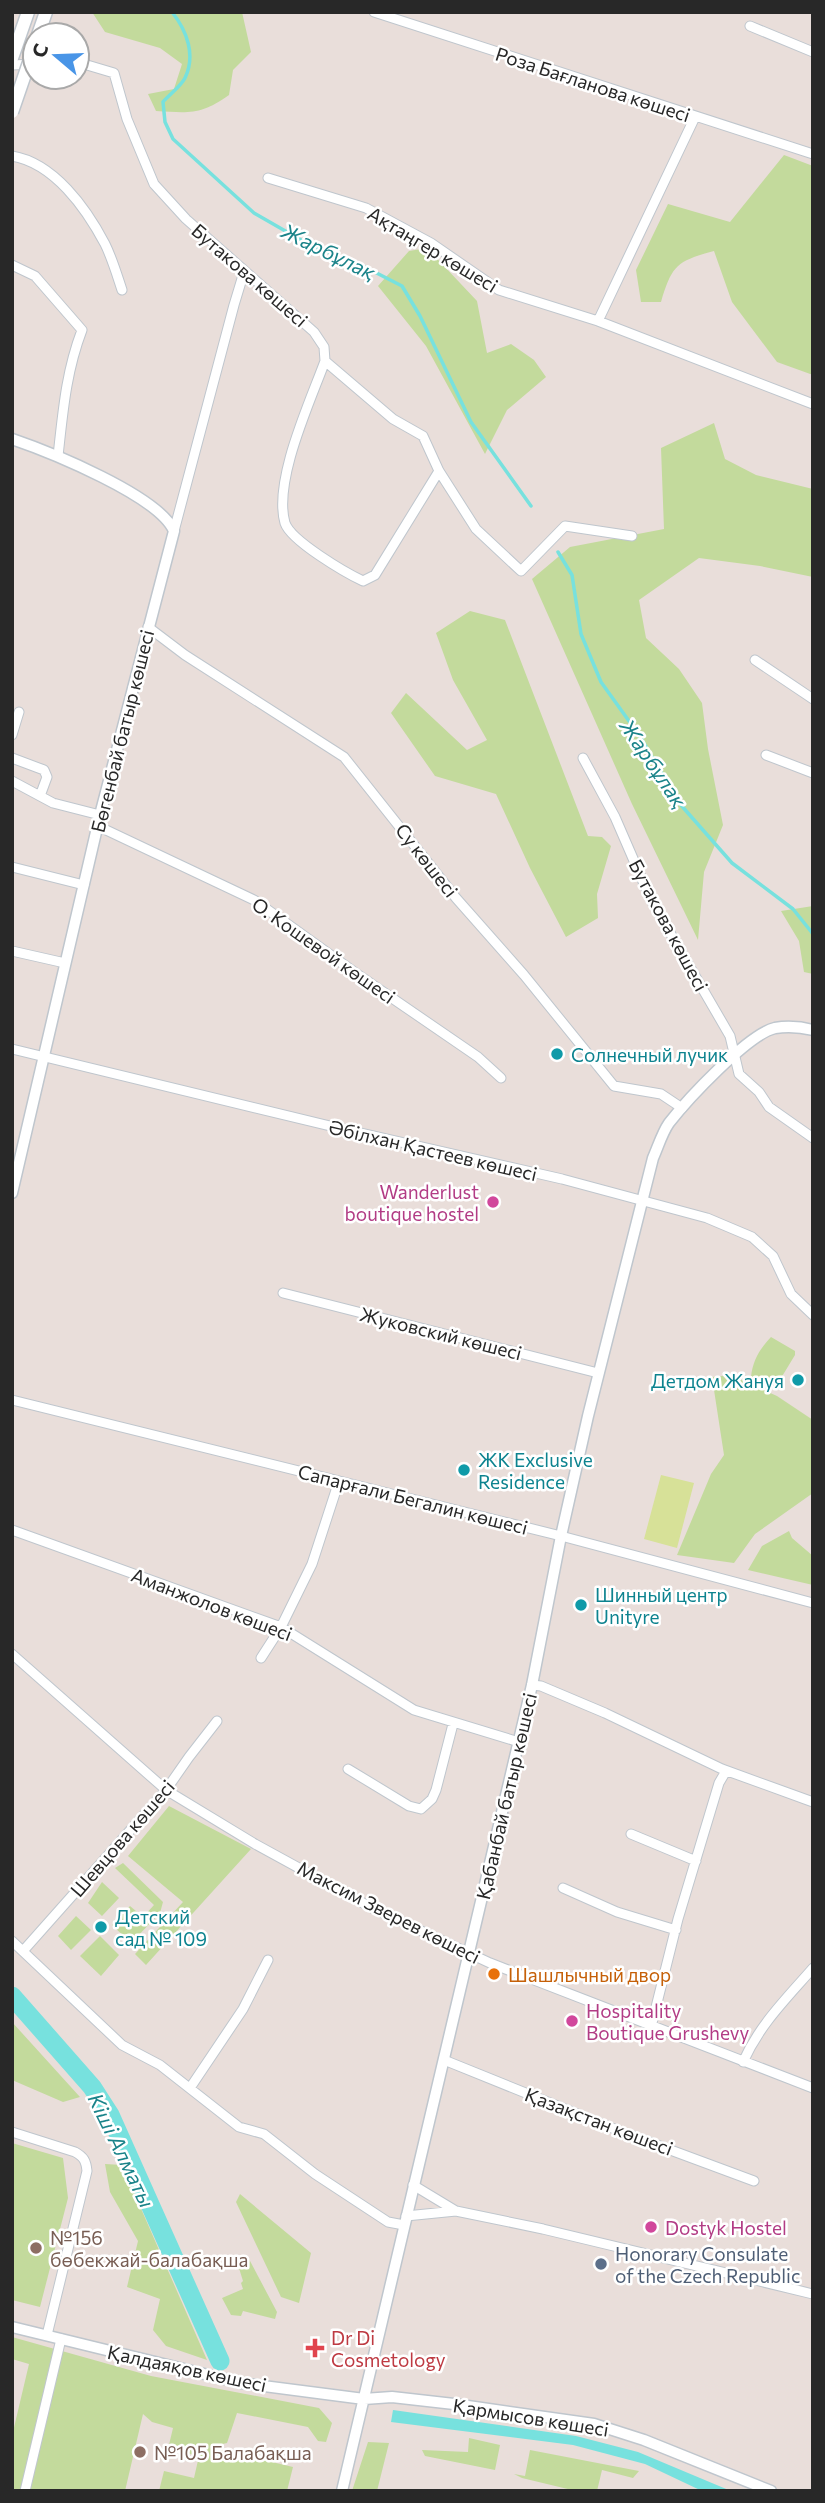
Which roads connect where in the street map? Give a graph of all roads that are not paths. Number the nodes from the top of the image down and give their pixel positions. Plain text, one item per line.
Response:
1 (28, 12) edge
2 (374, 12) edge
3 (750, 26) dead end
4 (813, 52) edge
5 (12, 58) edge
6 (91, 66) edge
7 (21, 86) edge
8 (12, 112) edge
9 (695, 117) junction
10 (813, 154) edge
11 (12, 156) edge
12 (268, 178) dead end
13 (12, 265) edge
14 (244, 272) junction
15 (122, 290) dead end
16 (598, 321) junction
17 (325, 361) junction
18 (813, 404) edge
19 (12, 439) edge
20 (58, 456) junction
21 (439, 471) junction
22 (174, 531) junction
23 (632, 536) dead end
24 (148, 627) junction
25 (755, 660) dead end
26 (813, 699) edge
27 (19, 712) dead end
28 (12, 735) edge
29 (766, 755) dead end
30 (12, 758) edge
31 (583, 758) dead end
32 (813, 773) edge
33 (12, 781) edge
34 (40, 796) junction
35 (100, 819) junction
36 (12, 867) edge
37 (84, 885) junction
38 (12, 951) edge
39 (65, 963) junction
40 (813, 1030) edge
41 (12, 1049) edge
42 (735, 1055) junction
43 (45, 1056) junction
44 (501, 1078) dead end
45 (682, 1108) junction
46 (813, 1138) edge
47 (12, 1193) edge
48 (643, 1200) junction
49 (284, 1293) dead end
50 (813, 1315) edge
51 (598, 1373) junction
52 (12, 1400) edge
53 (339, 1481) junction
54 (12, 1530) edge
55 (561, 1536) junction
56 (813, 1603) edge
57 (281, 1627) junction
58 (12, 1654) edge
59 (261, 1658) dead end
60 (532, 1685) junction
61 (217, 1721) dead end
62 (453, 1724) junction
63 (519, 1742) junction
64 (348, 1769) dead end
65 (726, 1771) junction
66 (166, 1790) junction
67 (813, 1802) edge
68 (631, 1834) dead end
69 (696, 1861) junction
70 (563, 1888) dead end
71 (676, 1930) junction
72 (12, 1941) edge
73 (23, 1951) junction
74 (471, 1952) junction
75 (268, 1961) dead end
76 (813, 1968) edge
77 (652, 2027) junction
78 (444, 2060) junction
79 (744, 2062) junction
80 (190, 2088) junction
81 (813, 2088) edge
82 (12, 2132) edge
83 (754, 2181) dead end
84 (413, 2185) junction
85 (456, 2211) junction
86 (405, 2221) junction
87 (813, 2294) edge
88 (12, 2327) edge
89 (47, 2335) junction
90 (61, 2339) junction
91 (364, 2399) junction
92 (25, 2491) edge
93 (342, 2491) edge
94 (771, 2491) edge

1 - 5 main road
2 - 9 street, Роза Бағланова көшесі
3 - 4 street
6 - 14 street, Бутакова көшесі
7 - 8 main road, bridge
9 - 10 street, Роза Бағланова көшесі
9 - 16 street
11 - 15 street
12 - 16 street, Ақтаңгер көшесі
13 - 20 street
14 - 17 street, Бутакова көшесі
14 - 22 street, Бөгенбай батыр көшесі
16 - 18 street, Ақтаңгер көшесі
17 - 21 street, Бутакова көшесі
17 - 21 street
19 - 20 street
20 - 22 street
21 - 23 street, Бутакова көшесі
22 - 24 street, Бөгенбай батыр көшесі
24 - 35 street, Бөгенбай батыр көшесі
24 - 45 street, Су көшесі
25 - 26 street
27 - 28 street
29 - 32 street
30 - 34 street
31 - 42 street, Бутакова көшесі
33 - 34 street, О. Кошевой көшесі
34 - 35 street, О. Кошевой көшесі
35 - 37 street, Бөгенбай батыр көшесі
35 - 44 street, О. Кошевой көшесі
36 - 37 street
37 - 39 street, Бөгенбай батыр көшесі
38 - 39 street
39 - 43 street, Бөгенбай батыр көшесі
40 - 42 street, Қабанбай батыр көшесі
41 - 43 street, Әбілхан Қастеев көшесі
42 - 45 street, Қабанбай батыр көшесі
42 - 46 street
43 - 47 street, Бөгенбай батыр көшесі
43 - 48 street, Әбілхан Қастеев көшесі
45 - 48 street, Қабанбай батыр көшесі
48 - 50 street, Әбілхан Қастеев көшесі
48 - 51 street, Қабанбай батыр көшесі
49 - 51 street, Жуковский көшесі
51 - 55 street, Қабанбай батыр көшесі
52 - 53 street, Сапарғали Бегалин көшесі
53 - 55 street, Сапарғали Бегалин көшесі
53 - 57 street
54 - 57 street, Аманжолов көшесі
55 - 56 street, Сапарғали Бегалин көшесі
55 - 60 street, Қабанбай батыр көшесі
57 - 59 street
57 - 62 street, Аманжолов көшесі
58 - 66 street, Максим Зверев көшесі
60 - 63 street, Қабанбай батыр көшесі
60 - 65 street
61 - 66 street, Шевцова көшесі
62 - 63 street, Аманжолов көшесі
62 - 64 street
63 - 74 street, Қабанбай батыр көшесі
65 - 67 street
65 - 69 street
66 - 73 street, Шевцова көшесі
66 - 74 street, Максим Зверев көшесі
68 - 69 street
69 - 71 street
70 - 71 street
71 - 77 street
72 - 73 street
73 - 80 street
74 - 77 street, Максим Зверев көшесі
74 - 78 street, Қабанбай батыр көшесі
75 - 80 street
76 - 79 street
77 - 79 street, Максим Зверев көшесі
78 - 83 street, Қазақстан көшесі
78 - 84 street, Қабанбай батыр көшесі
79 - 81 street, Максим Зверев көшесі
80 - 86 street
82 - 89 street
84 - 85 street
84 - 86 street, Қабанбай батыр көшесі
85 - 86 street
85 - 87 street
86 - 91 street, Қабанбай батыр көшесі
88 - 89 street, Қалдаяқов көшесі
89 - 90 street, Қалдаяқов көшесі
90 - 91 street, Қалдаяқов көшесі
90 - 92 street
91 - 93 street, Қабанбай батыр көшесі
91 - 94 street, Қармысов көшесі

